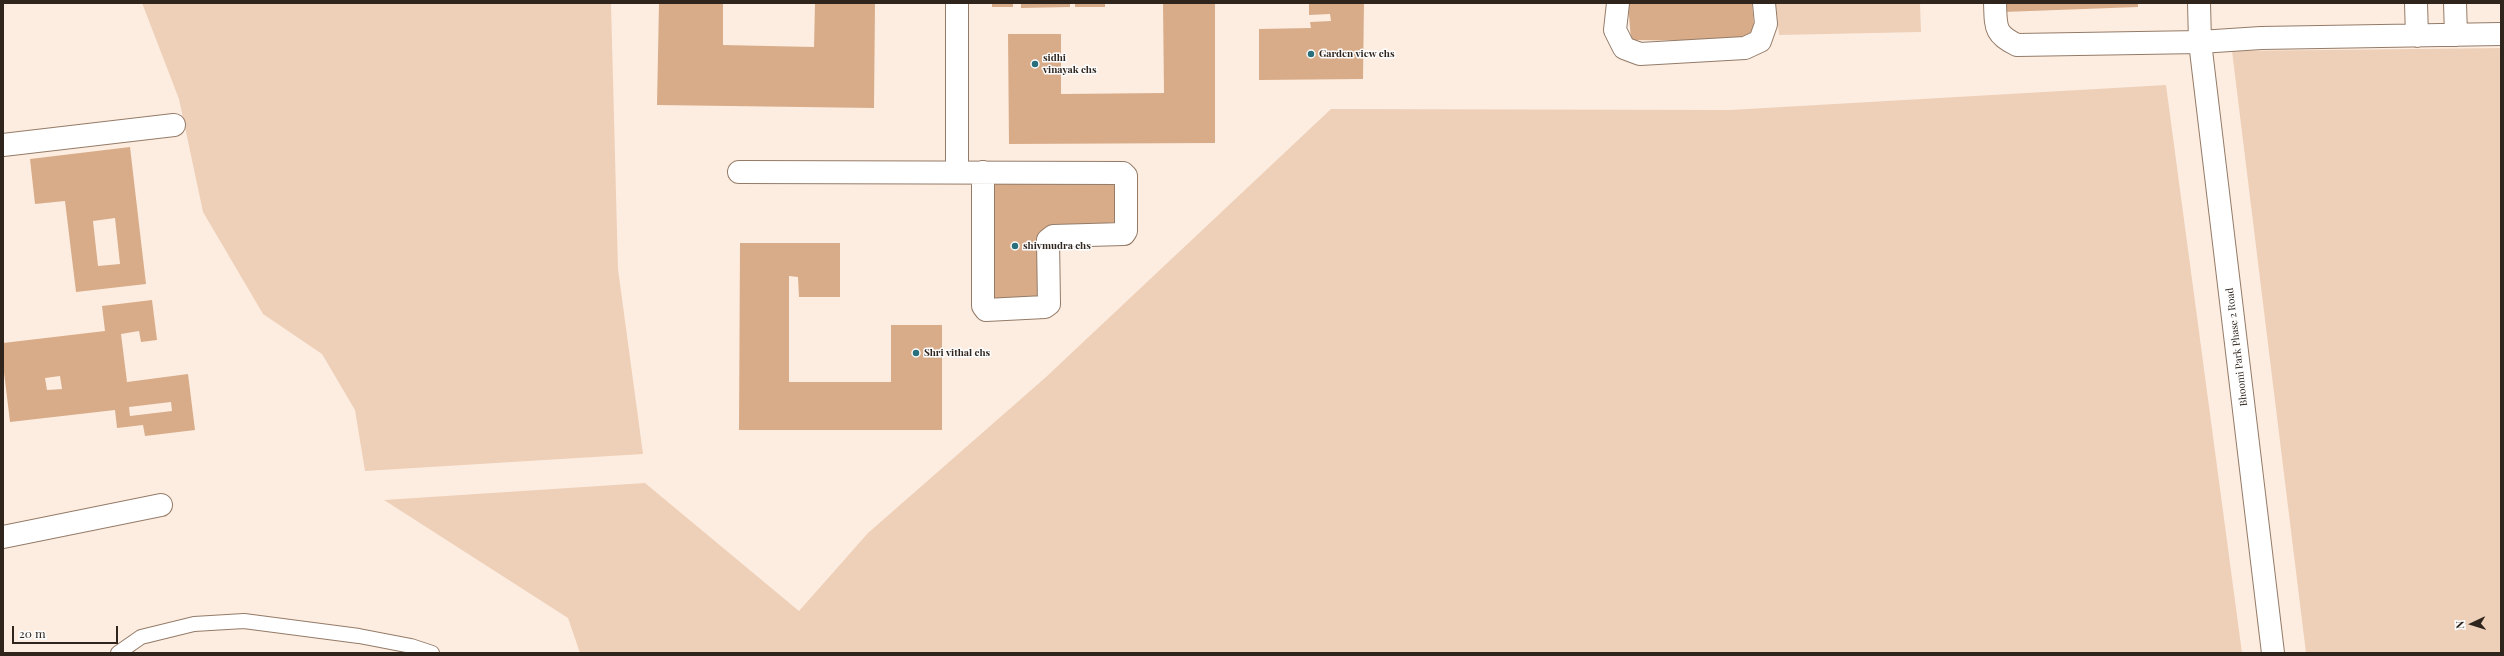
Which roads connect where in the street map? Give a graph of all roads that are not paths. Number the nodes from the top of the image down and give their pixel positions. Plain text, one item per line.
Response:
1 (957, 3) edge
2 (1618, 3) edge
3 (1764, 3) edge
4 (1995, 3) edge
5 (2199, 3) edge
6 (2416, 3) edge
7 (2455, 3) edge
8 (2501, 34) edge
9 (2456, 35) junction
10 (2417, 36) junction
11 (2200, 42) junction
12 (174, 124) dead end
13 (3, 145) edge
14 (739, 172) dead end
15 (957, 172) junction
16 (983, 172) junction
17 (161, 505) dead end
18 (3, 537) edge
19 (118, 653) edge
20 (432, 653) edge
21 (2273, 653) edge

1 - 15 street
2 - 3 street
4 - 11 street
5 - 11 street, Bhoomi Park Phase 2 Road
6 - 10 street
7 - 9 street
8 - 9 street
9 - 10 street
10 - 11 street
11 - 21 street, Bhoomi Park Phase 2 Road
12 - 13 street
14 - 15 street
15 - 16 street
16 - 16 street
17 - 18 street
19 - 20 lane

